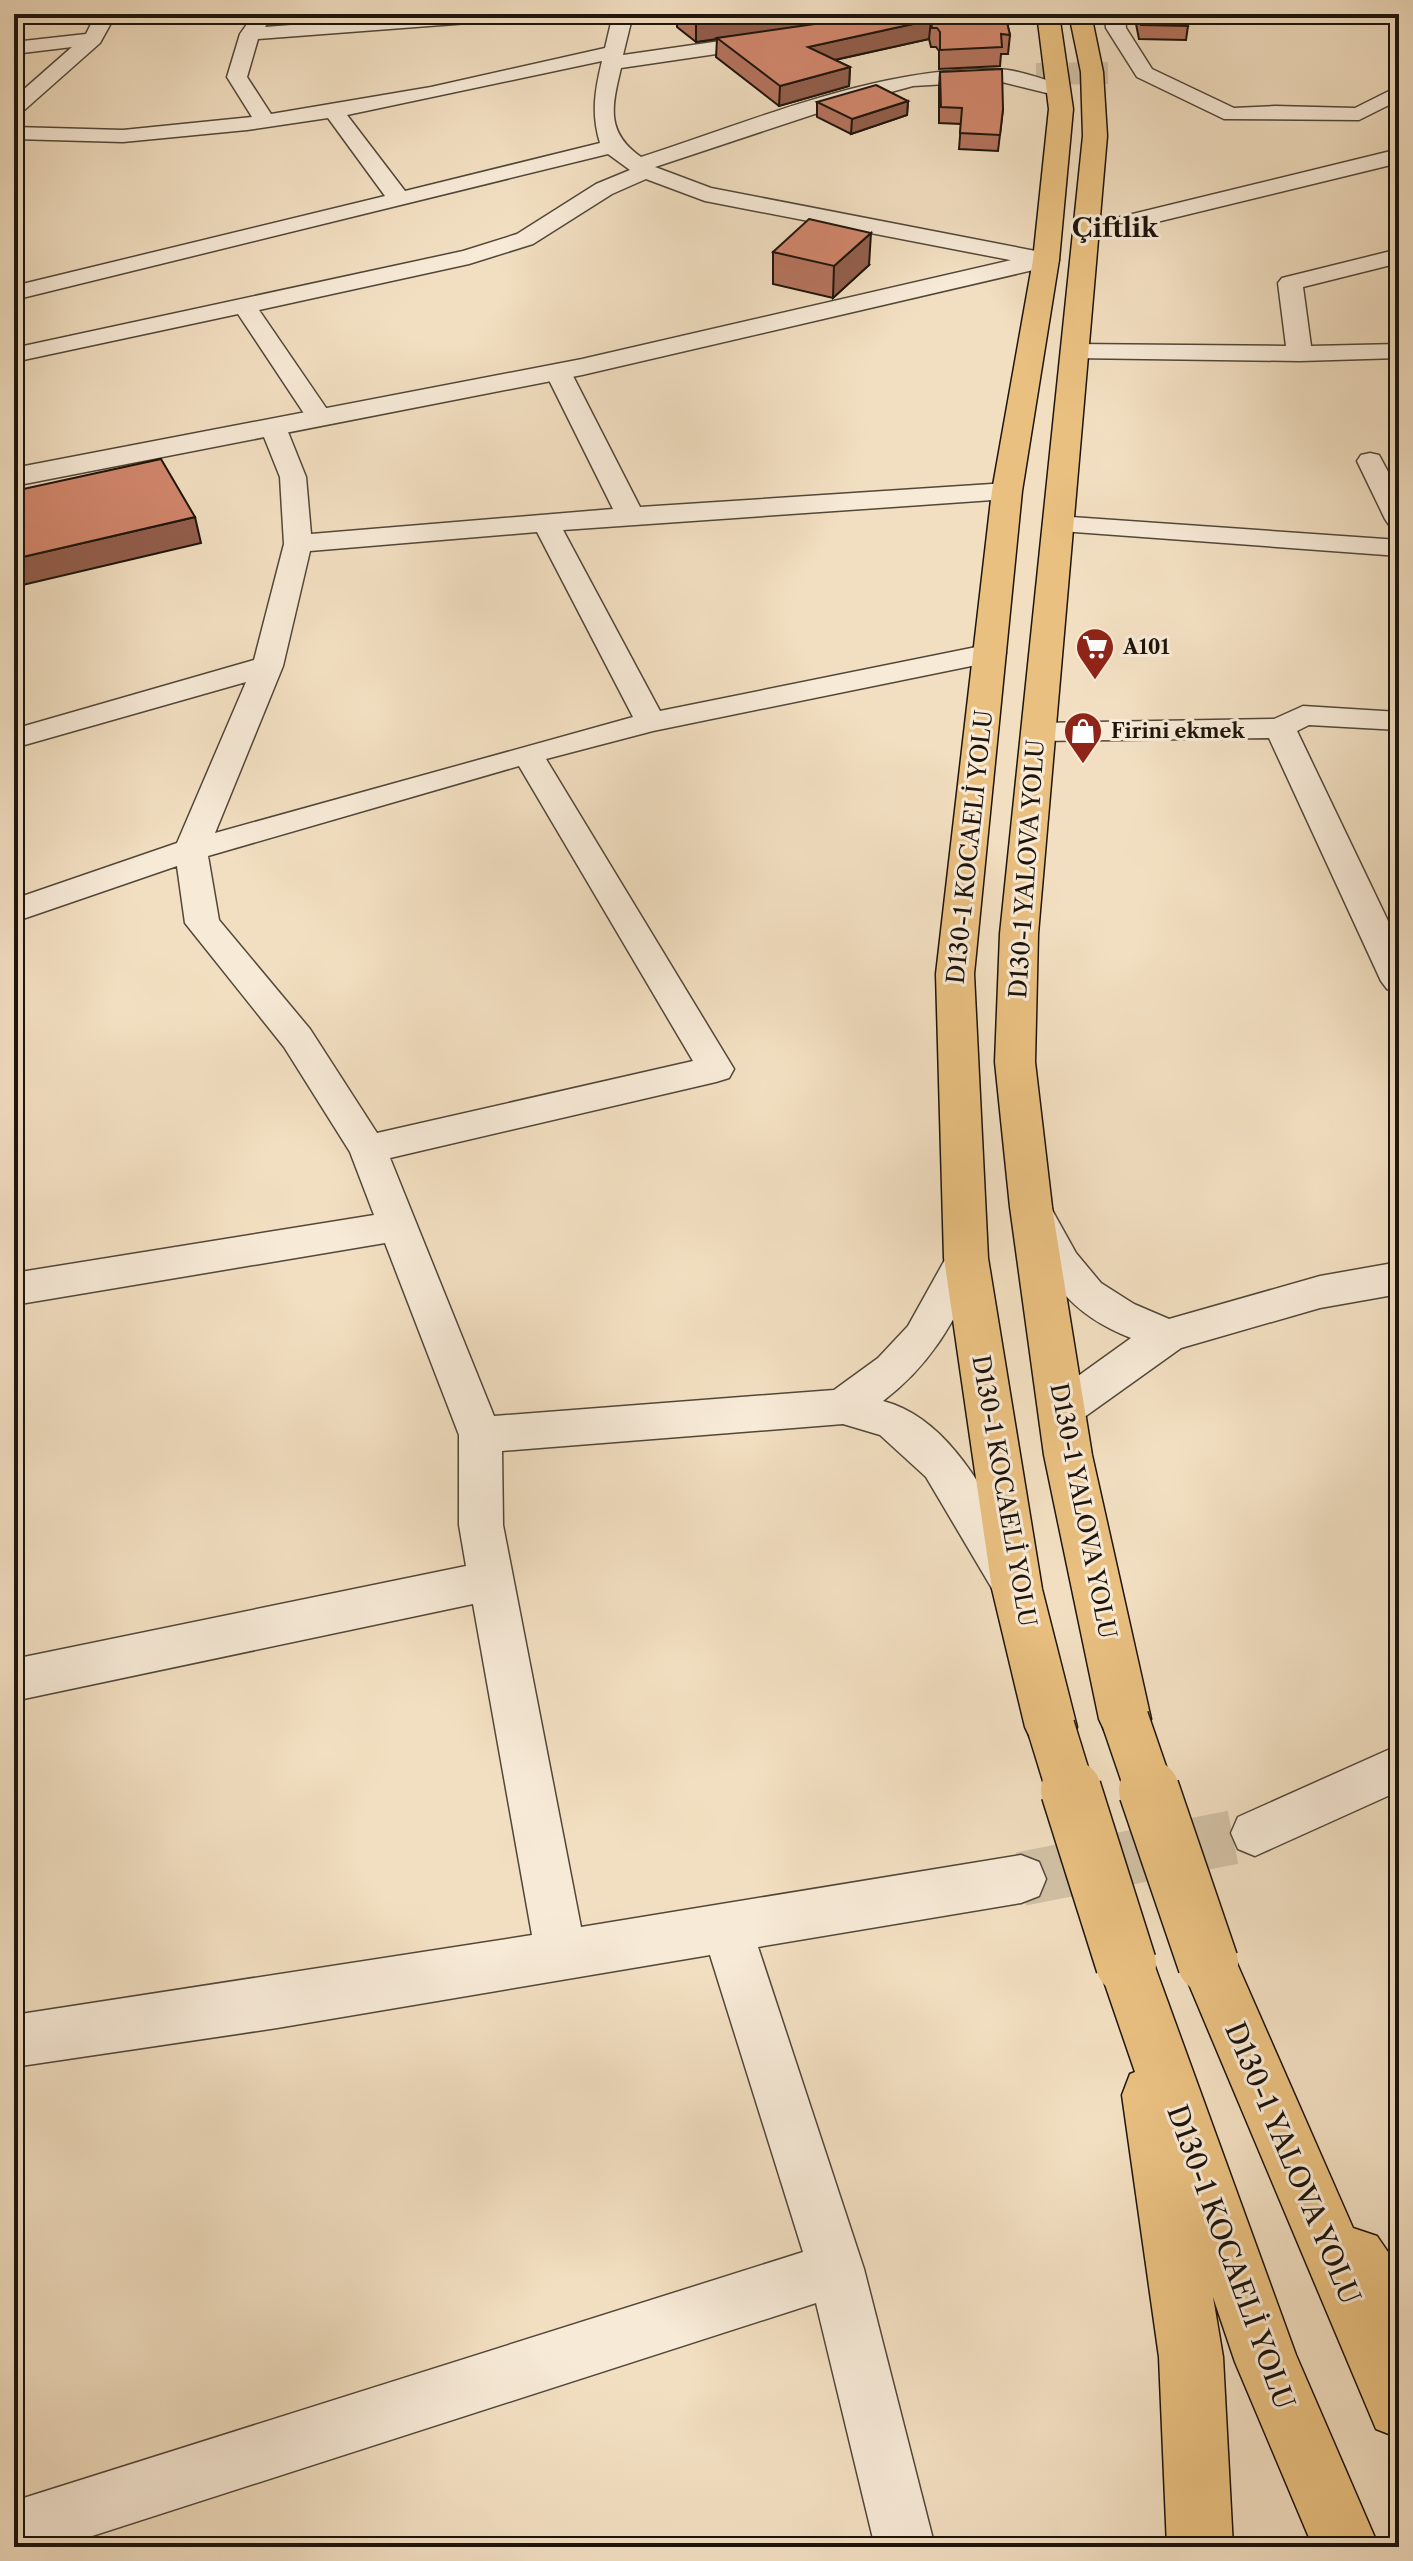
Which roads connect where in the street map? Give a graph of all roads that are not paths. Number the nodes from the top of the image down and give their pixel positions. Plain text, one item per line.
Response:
1 (106, 14) edge
2 (264, 14) edge
3 (508, 14) edge
4 (623, 14) edge
5 (1048, 14) edge
6 (1080, 14) edge
7 (1115, 14) edge
8 (1364, 14) edge
9 (1399, 16) edge
10 (250, 34) junction
11 (797, 36) edge
12 (93, 39) junction
13 (14, 48) edge
14 (612, 57) junction
15 (1120, 73) tunnel mouth
16 (1144, 73) junction
17 (1047, 82) junction
18 (1399, 92) edge
19 (14, 109) edge
20 (334, 111) junction
21 (265, 121) junction
22 (14, 133) edge
23 (612, 147) junction
24 (1399, 156) edge
25 (642, 168) junction
26 (400, 200) junction
27 (1087, 232) junction
28 (1394, 248) edge
29 (1046, 260) junction
30 (14, 293) edge
31 (243, 304) junction
32 (1073, 351) junction
33 (1399, 351) edge
34 (1300, 354) junction
35 (14, 355) edge
36 (558, 372) junction
37 (320, 418) junction
38 (273, 427) junction
39 (1370, 461) dead end
40 (14, 477) edge
41 (1007, 491) junction
42 (1394, 493) edge
43 (631, 517) junction
44 (1399, 519) edge
45 (546, 524) junction
46 (1057, 524) junction
47 (298, 544) junction
48 (1399, 548) edge
49 (991, 653) junction
50 (268, 666) junction
51 (1399, 721) edge
52 (651, 722) junction
53 (1280, 728) junction
54 (1038, 732) junction
55 (14, 739) edge
56 (527, 754) junction
57 (191, 850) junction
58 (14, 911) edge
59 (1399, 981) edge
60 (368, 1149) junction
61 (1031, 1207) junction
62 (398, 1226) junction
63 (966, 1258) junction
64 (1399, 1278) edge
65 (14, 1289) edge
66 (1168, 1335) junction
67 (843, 1407) junction
68 (1061, 1411) junction
69 (480, 1435) junction
70 (491, 1581) junction
71 (1017, 1589) junction
72 (14, 1680) edge
73 (1399, 1767) edge
74 (1255, 1833) tunnel mouth
75 (1021, 1879) tunnel mouth
76 (727, 1929) junction
77 (561, 1956) junction
78 (1131, 1979) junction
79 (14, 2041) edge
80 (1301, 2181) junction
81 (836, 2269) junction
82 (1399, 2322) edge
83 (1399, 2406) edge
84 (14, 2531) edge
85 (905, 2547) edge
86 (1200, 2547) edge
87 (1346, 2547) edge

1 - 12 street
2 - 10 street
3 - 10 street
4 - 14 street
5 - 17 highway, D130-1 KOCAELİ YOLU
6 - 27 highway, D130-1 YALOVA YOLU
7 - 16 street
8 - 9 street
10 - 21 street
11 - 14 street
12 - 13 street
12 - 19 street
14 - 20 street
14 - 23 street
15 - 16 street
16 - 18 street
17 - 25 street
17 - 29 highway, D130-1 KOCAELİ YOLU
20 - 21 street
20 - 26 street
21 - 22 street
23 - 25 street
23 - 26 street
24 - 27 street
25 - 29 street
25 - 31 street
26 - 30 street
27 - 32 highway, D130-1 YALOVA YOLU
28 - 34 street
29 - 36 street
29 - 41 highway, D130-1 KOCAELİ YOLU
31 - 35 street
31 - 37 street
32 - 34 street
32 - 46 highway, D130-1 YALOVA YOLU
33 - 34 street
36 - 37 street
36 - 43 street
37 - 38 street
38 - 40 street
38 - 47 street
39 - 42 street
41 - 43 street
41 - 49 highway, D130-1 KOCAELİ YOLU
42 - 44 street
43 - 45 street
45 - 47 street
45 - 52 street
46 - 48 street
46 - 54 highway, D130-1 YALOVA YOLU
47 - 50 street
49 - 52 street
49 - 63 highway, D130-1 KOCAELİ YOLU
50 - 55 street
50 - 57 street
51 - 53 street
52 - 56 street
53 - 54 street
53 - 59 street
54 - 61 highway, D130-1 YALOVA YOLU
56 - 57 street
56 - 60 street
57 - 58 street
57 - 60 street
60 - 62 street
61 - 66 street
61 - 68 highway, D130-1 YALOVA YOLU
62 - 65 street
62 - 69 street
63 - 67 street
63 - 71 highway, D130-1 KOCAELİ YOLU
64 - 66 street
66 - 68 street
67 - 69 street
67 - 71 street
68 - 80 highway, D130-1 YALOVA YOLU, bridge
69 - 70 street
70 - 72 street
70 - 77 street
71 - 78 highway, D130-1 KOCAELİ YOLU, bridge
73 - 74 street
75 - 76 street
76 - 77 street
76 - 81 street
77 - 79 street
78 - 86 highway
78 - 87 highway, D130-1 KOCAELİ YOLU
80 - 82 highway
80 - 83 highway, D130-1 YALOVA YOLU
81 - 84 street
81 - 85 street

